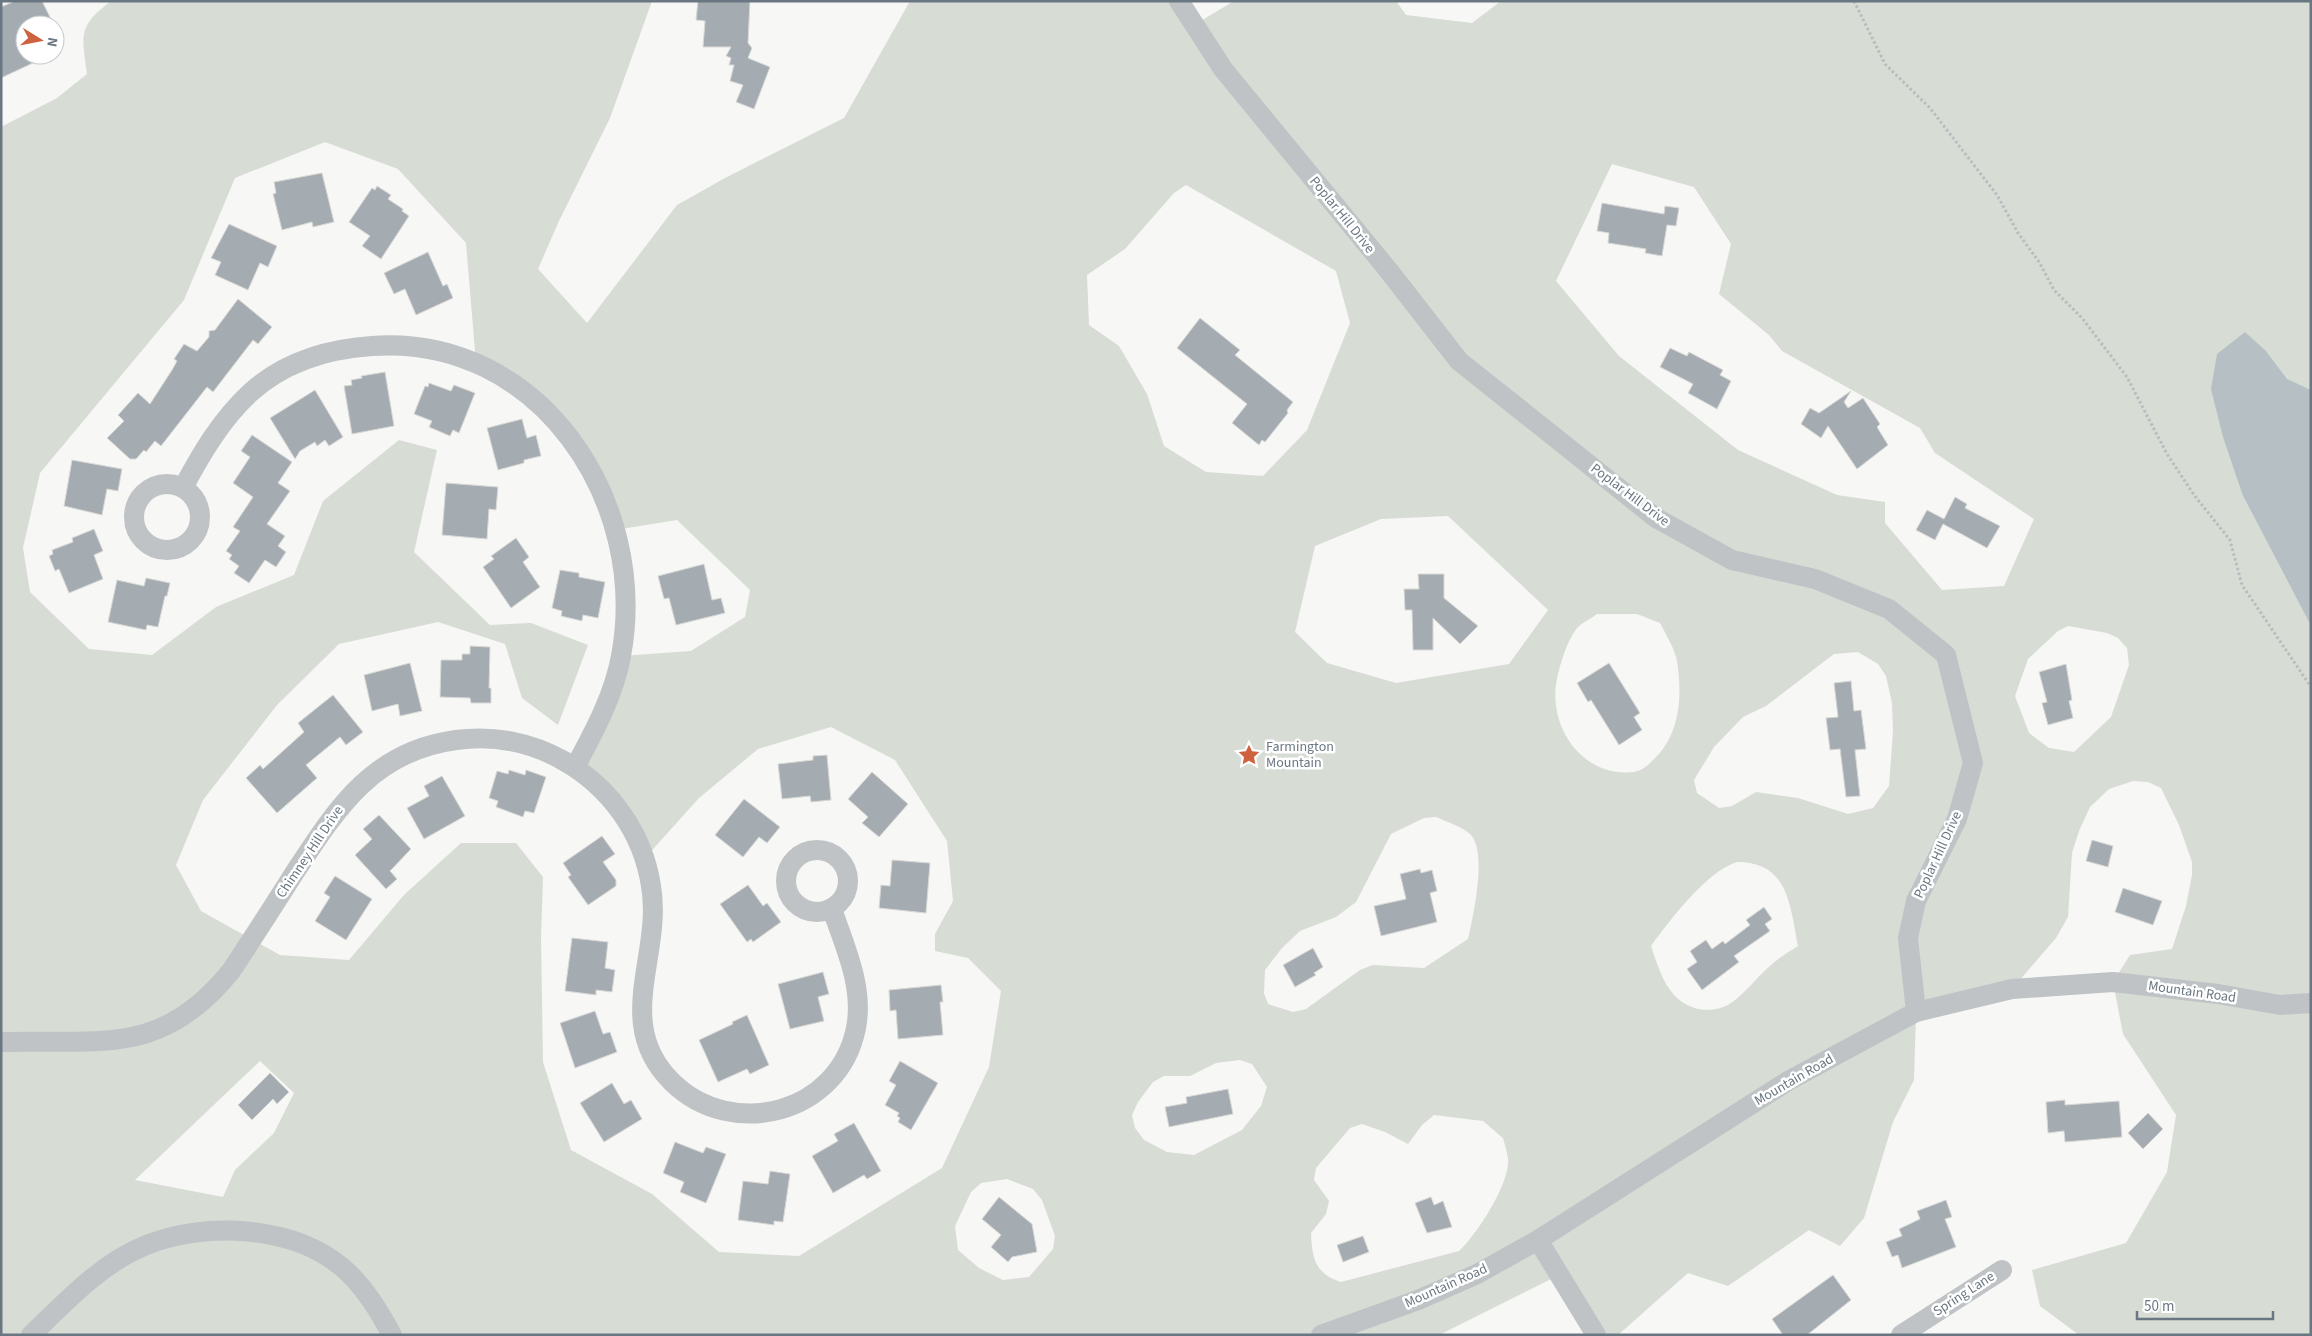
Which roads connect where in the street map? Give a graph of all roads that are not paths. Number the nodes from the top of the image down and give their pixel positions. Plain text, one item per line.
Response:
1 (1179, 1) edge
2 (183, 488) dead end
3 (575, 767) junction
4 (832, 909) dead end
5 (2311, 1003) edge
6 (1916, 1012) junction
7 (1, 1042) edge
8 (1538, 1240) junction
9 (2002, 1270) dead end
10 (31, 1335) edge
11 (392, 1335) edge
12 (1321, 1335) edge
13 (1596, 1335) edge
14 (1901, 1335) edge

1 - 6 street, Poplar Hill Drive
2 - 3 street
3 - 4 street, Chimney Hill Drive
3 - 7 street, Chimney Hill Drive
5 - 6 street, Mountain Road
6 - 8 street, Mountain Road
8 - 12 street, Mountain Road
8 - 13 street
9 - 14 street, Spring Lane
10 - 11 street

